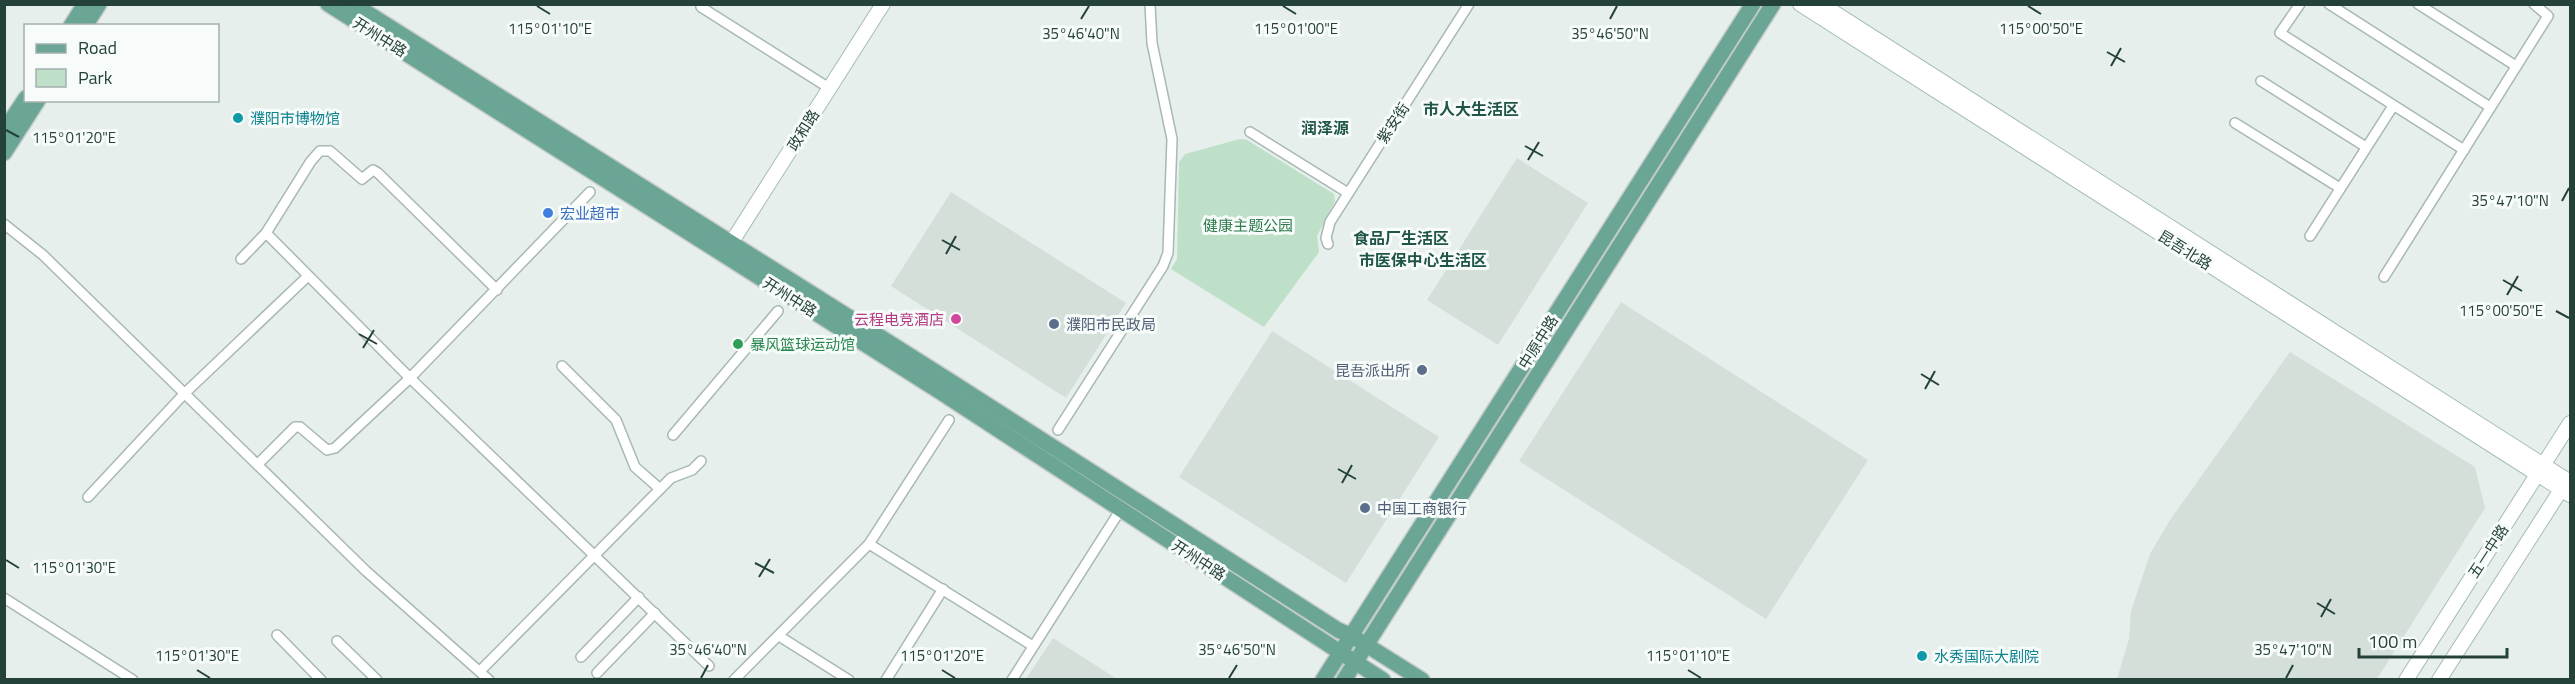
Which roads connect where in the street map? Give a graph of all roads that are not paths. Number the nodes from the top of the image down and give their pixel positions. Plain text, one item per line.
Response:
1 (85, 4) edge
2 (99, 4) edge
3 (328, 4) edge
4 (353, 4) edge
5 (883, 4) edge
6 (1150, 4) edge
7 (1469, 4) edge
8 (1753, 4) edge
9 (1773, 4) edge
10 (1800, 4) edge
11 (1821, 4) edge
12 (2300, 4) edge
13 (2328, 4) edge
14 (2418, 4) edge
15 (2534, 4) edge
16 (701, 7) dead end
17 (73, 24) edge
18 (86, 24) edge
19 (2516, 66) junction
20 (2261, 81) dead end
21 (830, 88) junction
22 (24, 101) edge
23 (37, 102) edge
24 (2393, 105) junction
25 (2490, 106) junction
26 (2235, 123) dead end
27 (4, 131) edge
28 (1250, 132) dead end
29 (2366, 147) junction
30 (2463, 150) junction
31 (4, 153) edge
32 (2340, 188) junction
33 (590, 192) dead end
34 (1348, 193) junction
35 (4, 225) edge
36 (266, 233) junction
37 (2310, 236) dead end
38 (1328, 244) dead end
39 (727, 249) junction
40 (241, 259) dead end
41 (308, 276) junction
42 (2384, 277) dead end
43 (497, 290) junction
44 (778, 311) dead end
45 (562, 366) dead end
46 (410, 378) junction
47 (184, 394) junction
48 (949, 420) dead end
49 (2571, 423) edge
50 (1058, 430) dead end
51 (673, 435) dead end
52 (701, 461) dead end
53 (258, 464) junction
54 (2541, 470) junction
55 (2568, 485) edge
56 (660, 489) junction
57 (88, 497) dead end
58 (1120, 509) junction
59 (869, 544) junction
60 (596, 555) junction
61 (942, 589) junction
62 (639, 597) junction
63 (4, 598) edge
64 (655, 613) junction
65 (276, 635) dead end
66 (779, 636) junction
67 (1352, 636) junction
68 (338, 641) dead end
69 (1366, 644) junction
70 (1034, 646) junction
71 (1341, 652) junction
72 (581, 657) dead end
73 (1355, 662) junction
74 (709, 666) dead end
75 (597, 673) dead end
76 (485, 677) edge
77 (133, 680) edge
78 (321, 680) edge
79 (377, 680) edge
80 (734, 680) edge
81 (849, 680) edge
82 (886, 680) edge
83 (1012, 680) edge
84 (1323, 680) edge
85 (1344, 680) edge
86 (1383, 680) edge
87 (1422, 680) edge
88 (2406, 680) edge
89 (2439, 680) edge

1 - 17 main road
2 - 18 main road
3 - 39 main road, 开州中路
4 - 39 main road, 开州中路
5 - 21 street, 政和路
6 - 50 street
7 - 34 street, 紫安街
8 - 67 main road, 中原中路
9 - 69 main road, 中原中路
10 - 54 street, 昆吾北路
11 - 54 street, 昆吾北路
12 - 24 street
13 - 25 street
14 - 19 street
15 - 19 street
16 - 21 street
19 - 25 street
20 - 29 street
21 - 39 street, 政和路
22 - 27 main road
23 - 31 main road
24 - 29 street
24 - 30 street
25 - 30 street
26 - 32 street
28 - 34 street
29 - 32 street
30 - 42 street
32 - 37 street
33 - 43 street
34 - 38 street, 紫安街
35 - 47 street
36 - 40 street
36 - 41 street
36 - 43 street
39 - 58 main road, 开州中路
39 - 67 main road, 开州中路
41 - 46 street
41 - 47 street
43 - 46 street
44 - 51 street
45 - 56 street
46 - 53 street
46 - 60 street
47 - 53 street
47 - 57 street
48 - 59 street
49 - 54 street, 五一中路
52 - 56 street
53 - 76 street
54 - 55 street, 昆吾北路
54 - 88 street, 五一中路
55 - 89 street, 五一中路
56 - 60 street
58 - 70 street
58 - 71 main road, 开州中路
59 - 61 street
59 - 66 street
60 - 62 street
60 - 76 street
61 - 70 street
61 - 82 street
62 - 64 street
62 - 72 street
63 - 77 street
64 - 74 street
64 - 75 street
65 - 78 street
66 - 80 street
66 - 81 street
67 - 69 main road, 开州中路
67 - 71 main road, 中原中路
68 - 79 street
69 - 73 main road, 中原中路
69 - 87 main road, 开州中路
70 - 83 street
71 - 73 main road, 开州中路
71 - 84 main road, 中原中路
73 - 85 main road, 中原中路
73 - 86 main road, 开州中路

